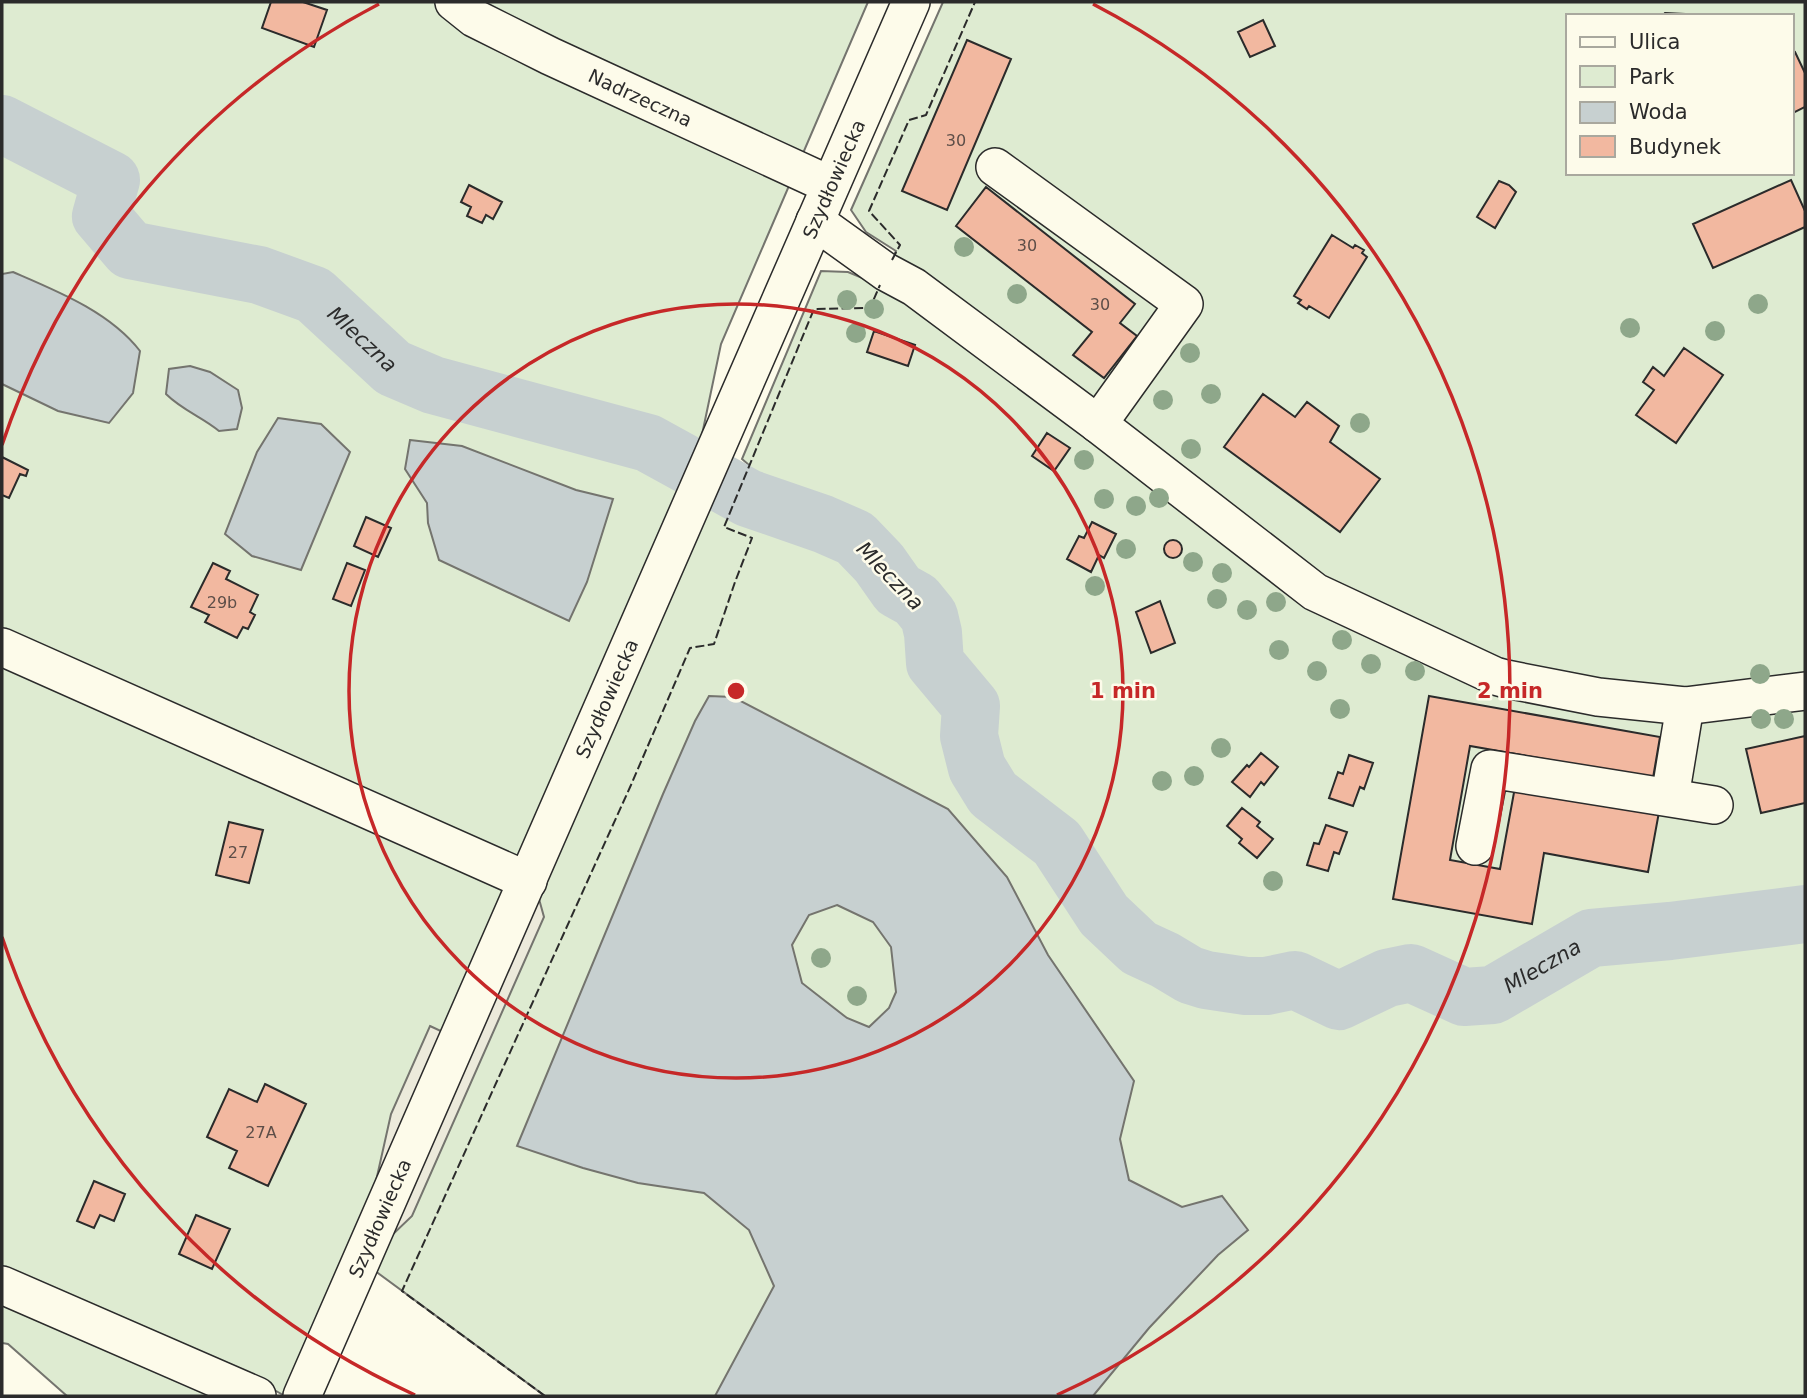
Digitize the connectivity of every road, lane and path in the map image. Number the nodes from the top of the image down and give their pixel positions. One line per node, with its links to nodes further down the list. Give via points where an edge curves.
1 (454, 2): 4 (street, Nadrzeczna, via 474,18 550,56)
2 (911, 2): 4 (street, Szydłowiecka)
3 (995, 167): 6 (street, via 1184,304)
4 (830, 185): 5 (street, Szydłowiecka)
5 (815, 221): 6 (street, via 914,287); 13 (street, Szydłowiecka)
6 (1098, 424): 9 (street, via 1315,592 1495,676 1598,696)
7 (2, 647): 13 (street)
8 (1805, 691): 9 (street)
9 (1685, 706): 10 (street)
10 (1670, 797): 11 (street); 12 (street, via 1490,769)
11 (1714, 805)
12 (1475, 846)
13 (528, 881): 16 (street, Szydłowiecka)
14 (2, 1284): 15 (street)
15 (257, 1396)
16 (302, 1396)

